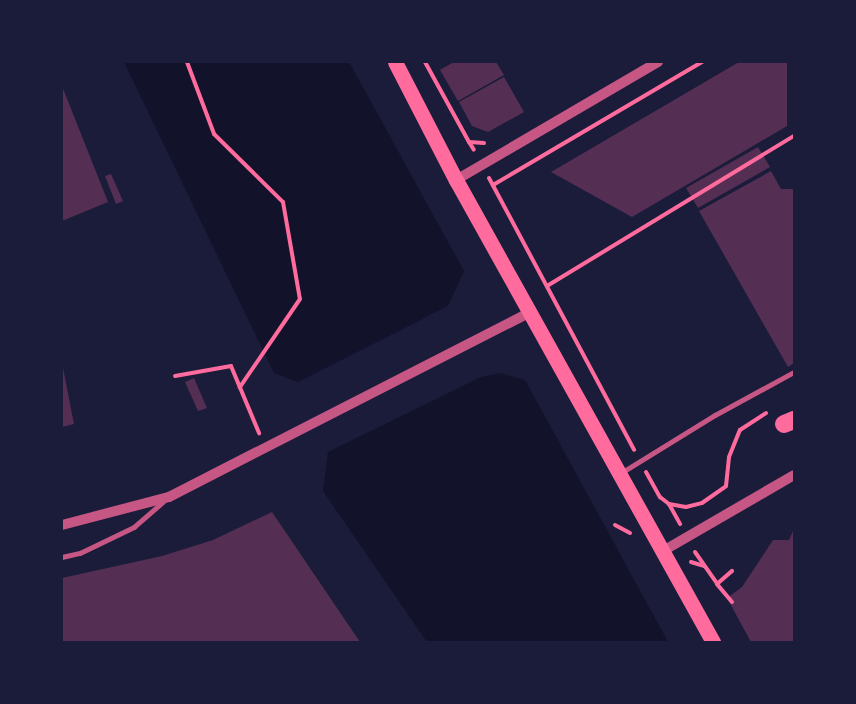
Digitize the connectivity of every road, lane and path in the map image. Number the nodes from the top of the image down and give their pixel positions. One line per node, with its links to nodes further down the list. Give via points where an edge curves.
1 (187, 62): 16 (path, via 214,134 283,202 300,299)
2 (395, 62): 10 (main road)
3 (425, 62): 8 (path)
4 (658, 62): 9 (street)
5 (702, 62): 11 (path)
6 (795, 136): 12 (path)
7 (493, 138): 8 (path, via 483,144)
8 (469, 142): 9 (path)
9 (482, 165): 10 (street); 11 (path)
10 (456, 180): 13 (main road)
11 (493, 185): 12 (path)
12 (547, 286): 19 (path)
13 (529, 313): 18 (street); 20 (main road)
14 (795, 372): 19 (lane)
15 (175, 376): 16 (path, via 231,366)
16 (240, 387): 18 (path)
17 (771, 411): 19 (path, via 740,430 729,457 726,486 702,503 686,507 669,504 660,497)
18 (266, 447): 22 (street)
19 (640, 462): 20 (lane)
20 (619, 475): 24 (main road)
21 (795, 475): 24 (street)
22 (169, 497): 23 (street); 25 (lane, via 134,527 80,553)
23 (62, 525)
24 (663, 552): 30 (main road)
25 (62, 557)
26 (704, 566): 28 (path)
27 (732, 571): 28 (path)
28 (717, 584): 29 (path)
29 (732, 602)
30 (713, 642)

